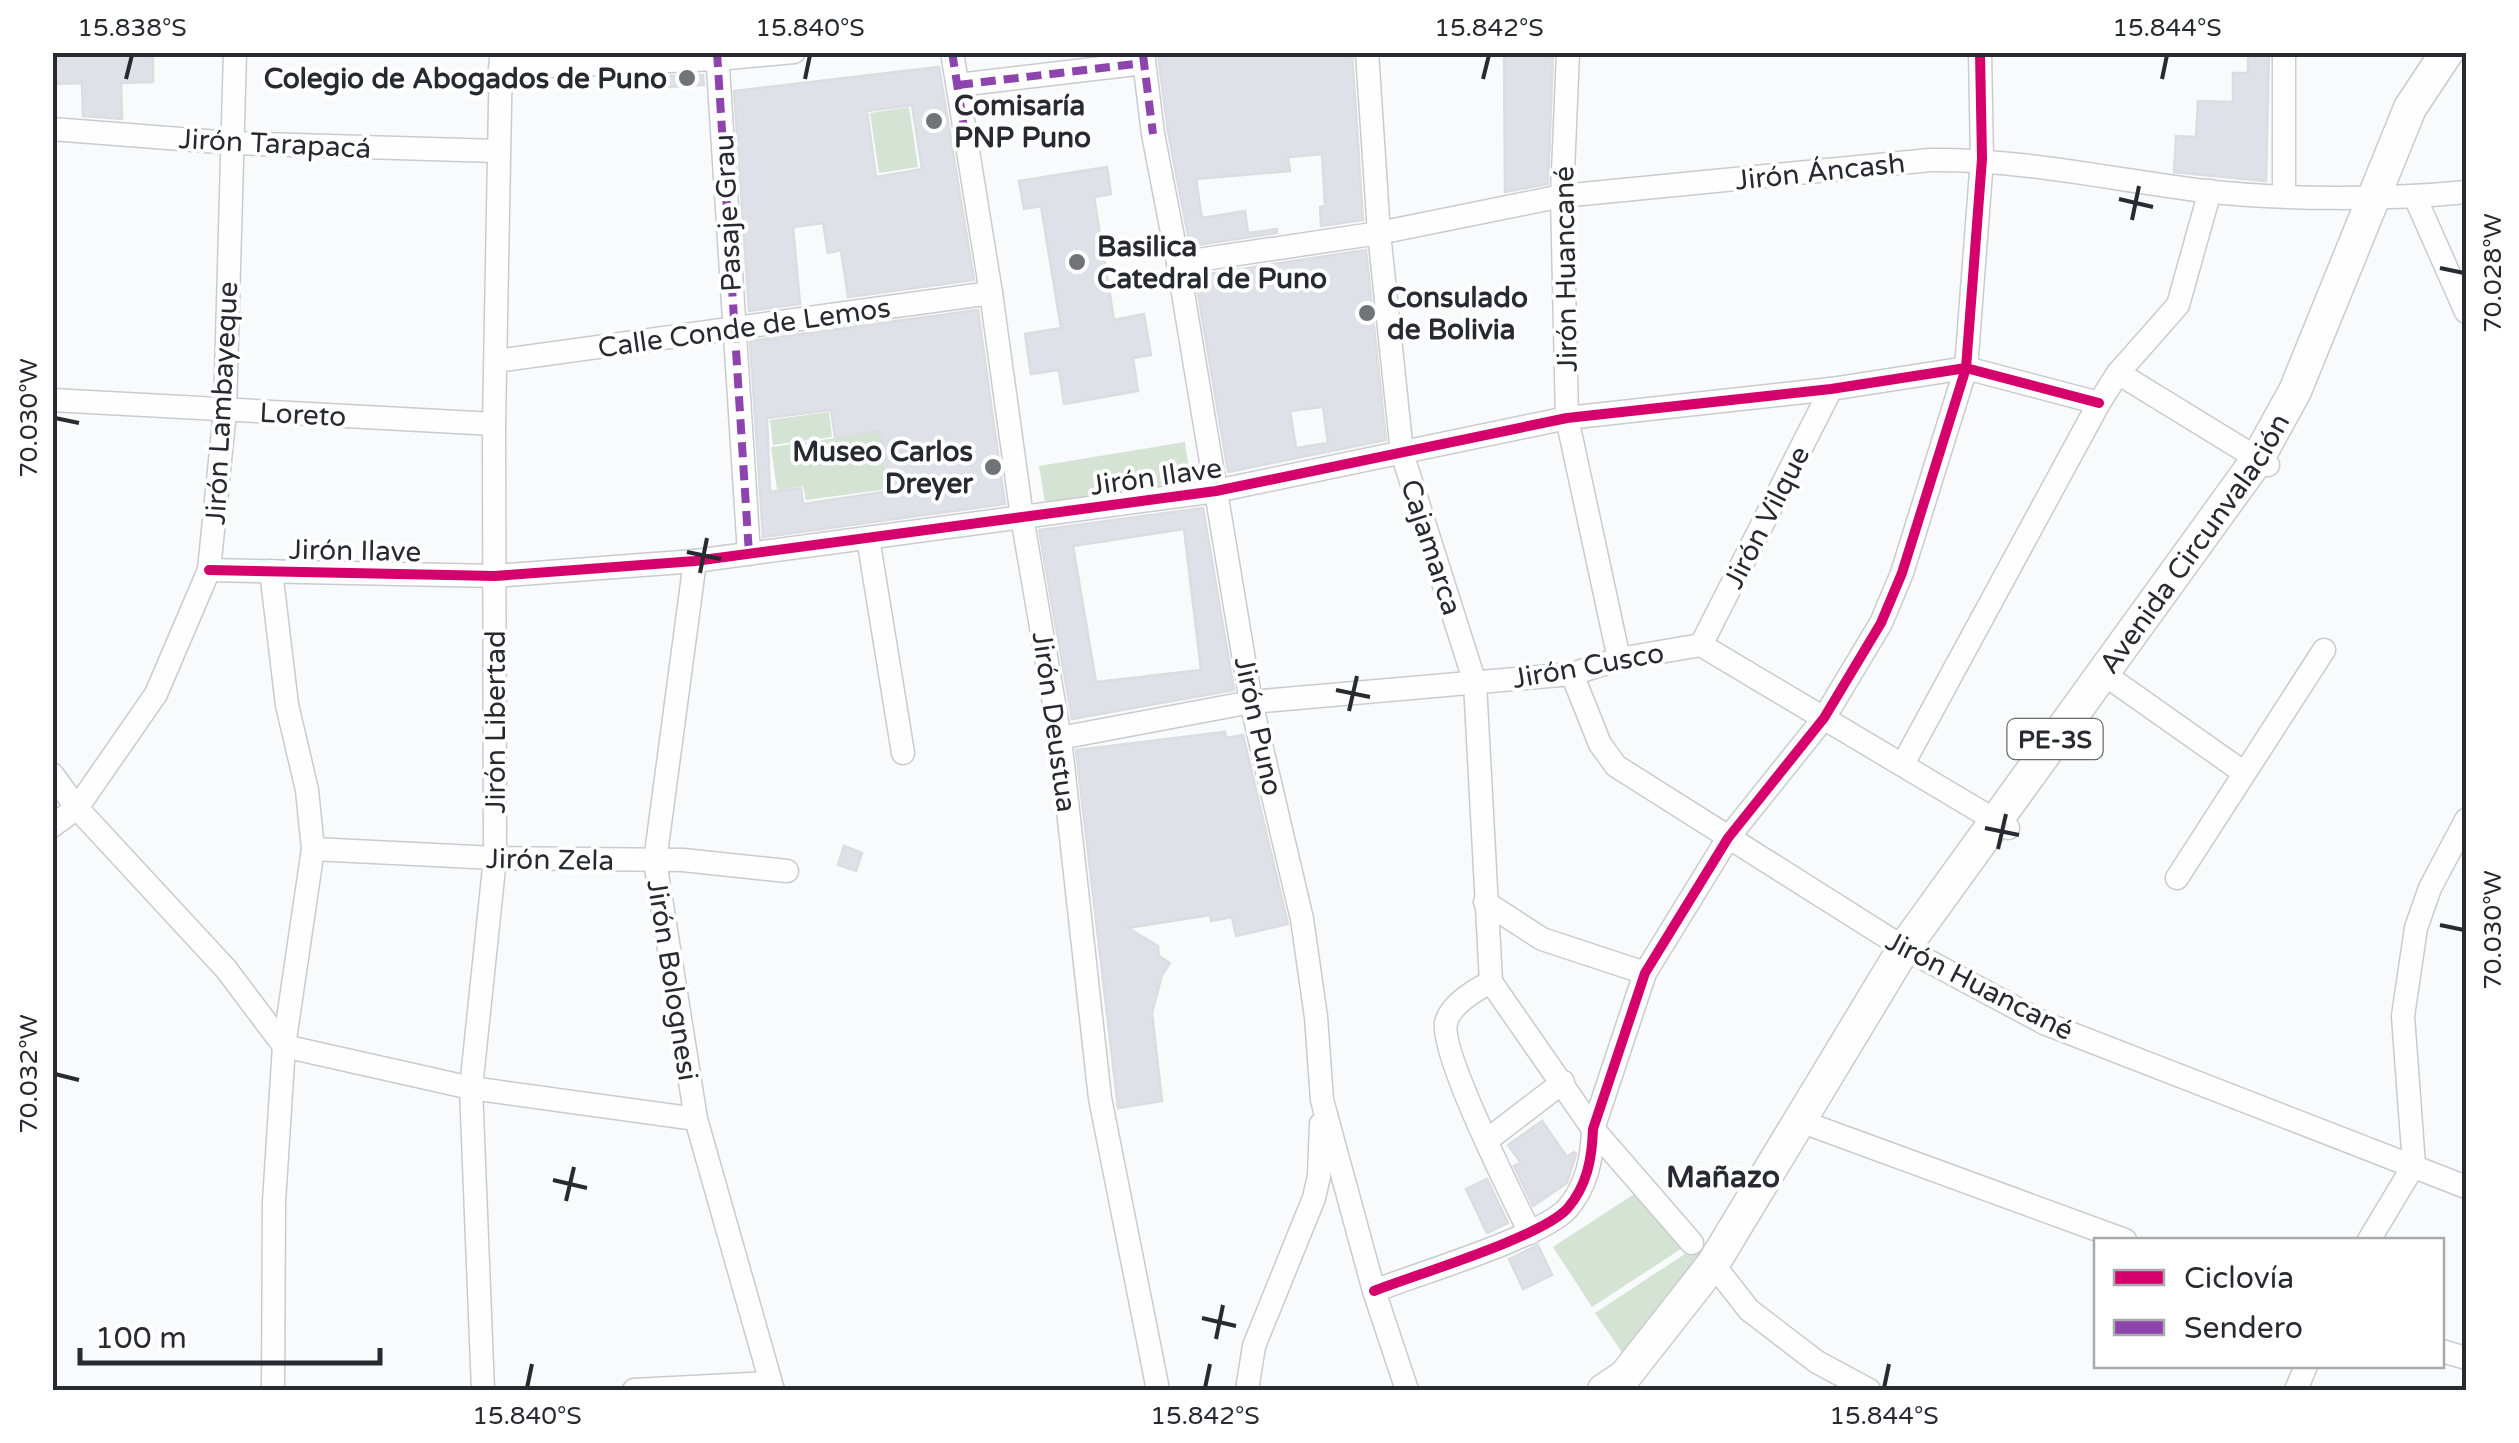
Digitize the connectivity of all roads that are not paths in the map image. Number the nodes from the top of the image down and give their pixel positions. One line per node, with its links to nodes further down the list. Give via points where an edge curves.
1 (235, 52): 15 (street, Jirón Lambayeque)
2 (794, 52): 9 (street)
3 (952, 52): 13 (street, Jirón Deustua)
4 (1367, 52): 23 (street, Cajamarca)
5 (1568, 52): 21 (street, Jirón Huancané)
6 (1980, 52): 17 (street)
7 (2284, 52): 20 (street)
8 (2447, 52): 22 (highway, Avenida Circunvalación / PE-3S, via 2410,108)
9 (718, 56): 12 (street); 27 (street, Pasaje Grau)
10 (1143, 58): 13 (street); 24 (street, Jirón Puno)
11 (2466, 59): 22 (highway, Avenida Circunvalación / PE-3S, via 2422,121)
12 (501, 60): 16 (street, Jirón Libertad)
13 (958, 85): 25 (street, Jirón Deustua)
14 (52, 129): 15 (street, Jirón Tarapacá)
15 (232, 143): 16 (street, Jirón Tarapacá); 34 (street, Jirón Lambayeque)
16 (497, 151): 28 (street, Jirón Libertad)
17 (1982, 159): 18 (street, Jirón Áncash); 21 (street, Jirón Áncash); 29 (street)
18 (2210, 191): 20 (street, Jirón Áncash); 30 (street, via 2178,305)
19 (2466, 192): 22 (street, Jirón Áncash)
20 (2284, 195): 22 (street, Jirón Áncash)
21 (1562, 196): 23 (street, Jirón Áncash); 35 (street, Jirón Huancané)
22 (2395, 196): 26 (street); 38 (highway, Avenida Circunvalación / PE-3S)
23 (1379, 233): 24 (street, Jirón Áncash); 37 (street, Cajamarca)
24 (1178, 263): 39 (street, Jirón Puno)
25 (991, 294): 27 (street, Calle Conde de Lemos); 40 (street, Jirón Deustua)
26 (2466, 312)
27 (734, 328): 28 (street, Calle Conde de Lemos); 42 (street, Pasaje Grau)
28 (496, 361): 36 (street, Jirón Libertad)
29 (1966, 368): 31 (street, Jirón Ilave); 33 (street, Jirón Ilave); 54 (street, via 1902,572 1881,623)
30 (2118, 373): 33 (street); 38 (street)
31 (1830, 389): 35 (street, Jirón Ilave); 47 (street, Jirón Vilque)
32 (52, 400): 34 (street, Loreto)
33 (2099, 403): 57 (street)
34 (225, 410): 36 (street, Loreto); 44 (street, Jirón Lambayeque)
35 (1567, 418): 37 (street, Jirón Ilave); 49 (street, Jirón Huancané)
36 (494, 424): 46 (street, Jirón Libertad)
37 (1402, 453): 39 (street, Jirón Ilave); 52 (street, Cajamarca)
38 (2264, 463): 51 (highway, Avenida Circunvalación / PE-3S)
39 (1216, 491): 40 (street, Jirón Ilave); 53 (street, Jirón Puno)
40 (1022, 517): 41 (street, Jirón Ilave); 55 (street, Jirón Deustua)
41 (868, 538): 42 (street, Jirón Ilave); 56 (street)
42 (749, 554): 43 (street, Jirón Ilave)
43 (695, 561): 46 (street, Jirón Ilave); 67 (street, Jirón Bolognesi)
44 (209, 570): 45 (street, Jirón Ilave); 60 (street, Jirón Lambayeque, via 156,694)
45 (271, 571): 46 (street, Jirón Ilave); 65 (street)
46 (495, 576): 66 (street, Jirón Libertad)
47 (1701, 645): 49 (street, Jirón Cusco); 54 (street, Jirón Cusco)
48 (2324, 650): 58 (street)
49 (1619, 660): 50 (street, Jirón Cusco)
50 (1572, 674): 52 (street, Jirón Cusco); 64 (street, Jirón Huancané, via 1616,766)
51 (2111, 679): 58 (street); 62 (highway, Avenida Circunvalación / PE-3S)
52 (1475, 684): 53 (street, Jirón Cusco); 70 (street, Cajamarca)
53 (1251, 702): 55 (street, Jirón Cusco); 77 (street, Jirón Puno, via 1302,918)
54 (1824, 718): 57 (street, Jirón Cusco); 64 (street)
55 (1060, 738): 94 (street, Jirón Deustua, via 1100,1098)
56 (903, 753)
57 (1903, 764): 62 (street, Jirón Cusco)
58 (2243, 772): 69 (street)
59 (52, 774): 60 (street)
60 (77, 808): 63 (street, Jirón Lambayeque); 74 (street, via 226,969)
61 (2466, 820): 82 (street, via 2416,928 2403,1016)
62 (2002, 824): 71 (highway, Avenida Circunvalación / PE-3S)
63 (52, 826)
64 (1728, 838): 71 (street, Jirón Huancané); 72 (street)
65 (313, 849): 66 (street, Jirón Zela); 74 (street)
66 (496, 858): 67 (street, Jirón Zela); 76 (street, Jirón Libertad)
67 (655, 861): 68 (street, Jirón Zela); 78 (street, Jirón Bolognesi)
68 (788, 870)
69 (2178, 878)
70 (1485, 902): 72 (street, via 1542,939); 73 (street, Cajamarca)
71 (1912, 953): 79 (highway, Avenida Circunvalación / PE-3S); 82 (street, Jirón Huancané, via 2044,1023)
72 (1645, 973): 80 (street)
73 (1490, 982): 75 (street); 81 (street, via 1453,1009 1445,1028)
74 (284, 1046): 76 (street); 91 (street, via 274,1202)
75 (1563, 1082): 80 (street); 81 (street)
76 (472, 1088): 78 (street); 92 (street, Jirón Libertad)
77 (1322, 1100): 88 (street, Jirón Puno); 95 (street, via 1317,1187 1254,1346)
78 (696, 1120): 89 (street, Jirón Bolognesi)
79 (1808, 1123): 85 (street); 87 (highway, Avenida Circunvalación / PE-3S)
80 (1593, 1130): 84 (street, via 1578,1194 1564,1212); 87 (street)
81 (1486, 1142): 84 (street)
82 (2414, 1165): 83 (street, Jirón Huancané); 86 (street)
83 (2466, 1188)
84 (1530, 1232): 88 (street)
85 (2120, 1238)
86 (2370, 1238)
87 (1709, 1260): 90 (highway, Avenida Circunvalación / PE-3S); 97 (street, via 1749,1310 1817,1362)
88 (1374, 1290): 96 (street, Jirón Puno)
89 (771, 1387): 93 (street)
90 (1627, 1388)
91 (273, 1390)
92 (483, 1390)
93 (634, 1390)
94 (1158, 1390)
95 (1247, 1390)
96 (1408, 1390)
97 (1868, 1390)

